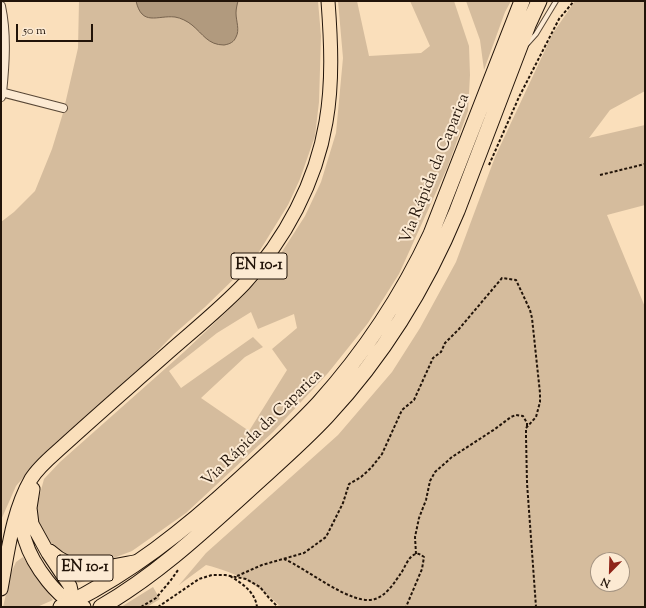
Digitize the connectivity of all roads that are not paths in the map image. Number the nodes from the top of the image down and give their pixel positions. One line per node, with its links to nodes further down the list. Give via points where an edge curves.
1 (328, 1): 9 (main road, EN 10-1, via 331,58 326,122 310,178 284,232 235,293)
2 (522, 1): 13 (highway, Via Rápida da Caparica, via 431,234 402,289 367,344 326,395 283,439 191,522)
3 (539, 1): 6 (highway, Via Rápida da Caparica)
4 (556, 1): 6 (lane, via 536,34)
5 (1, 6): 7 (street, via 5,55)
6 (517, 56): 17 (highway, Via Rápida da Caparica, via 445,240 412,302 370,364 342,399 296,446 209,527 174,557)
7 (2, 94): 8 (street)
8 (63, 108)
9 (51, 456): 10 (main road, EN 10-1); 11 (main road, EN 10-1, via 39,473 31,495 30,515)
10 (27, 487): 12 (main road, EN 10-1, via 21,517); 14 (main road, EN 10-1, via 15,520)
11 (39, 539): 13 (main road, EN 10-1, via 53,554 80,567 103,568); 15 (main road, EN 10-1)
12 (29, 550): 14 (main road, EN 10-1, via 13,558); 15 (main road, EN 10-1, via 41,555); 18 (main road, EN 10-1, via 54,589)
13 (141, 561): 18 (highway, Via Rápida da Caparica)
14 (4, 573): 16 (main road, EN 10-1)
15 (70, 586): 18 (main road, EN 10-1)
16 (1, 589)
17 (119, 597): 19 (main road, EN 10-1); 20 (highway, Via Rápida da Caparica)
18 (72, 606)
19 (92, 607)
20 (101, 607)

